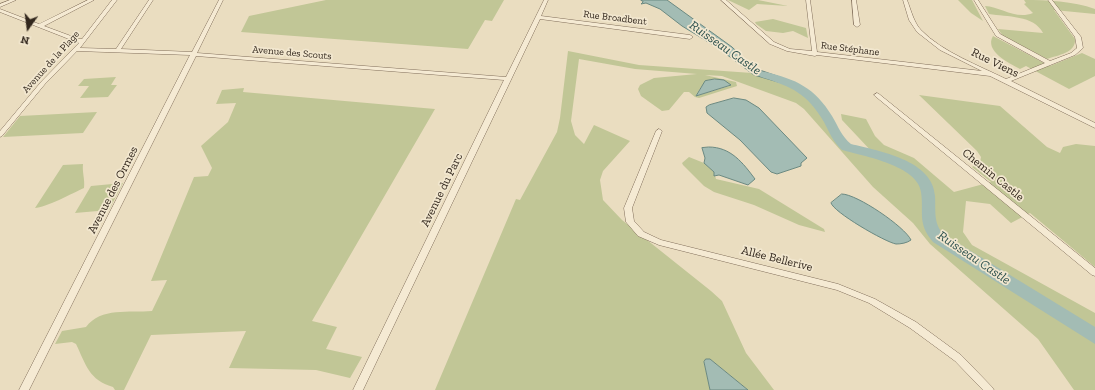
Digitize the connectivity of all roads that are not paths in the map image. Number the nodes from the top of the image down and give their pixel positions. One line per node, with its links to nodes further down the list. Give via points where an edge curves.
1 (14, 0): 13 (street)
2 (92, 0): 17 (street)
3 (114, 0): 19 (street, Avenue de la Plage)
4 (152, 0): 21 (street)
5 (221, 0): 22 (street, Avenue des Ormes)
6 (546, 0): 15 (street, Avenue du Parc)
7 (723, 0): 23 (street, Rue Stéphane, via 777,46)
8 (808, 0): 23 (street)
9 (854, 0): 16 (street)
10 (905, 0): 25 (street, Rue Viens, via 912,20 924,36 951,54)
11 (976, 0): 24 (street, via 998,35)
12 (1050, 0): 24 (street, via 1078,37 1080,46 1076,52)
13 (0, 6)
14 (0, 10): 17 (street)
15 (538, 18): 18 (street, Rue Broadbent); 26 (street, Avenue du Parc)
16 (857, 25)
17 (39, 26): 19 (street)
18 (690, 37)
19 (83, 41): 20 (street, Avenue de la Plage)
20 (75, 49): 21 (street, Avenue des Scouts); 31 (street, Avenue de la Plage)
21 (118, 50): 22 (street, Avenue des Scouts)
22 (195, 54): 26 (street, Avenue des Scouts); 33 (street, Avenue des Ormes)
23 (814, 54): 25 (street, Rue Stéphane)
24 (1049, 63): 27 (street)
25 (991, 74): 27 (street, Rue Viens)
26 (508, 79): 34 (street, Avenue du Parc)
27 (1007, 82): 29 (street, Rue Viens)
28 (876, 95): 32 (street, Chemin Castle)
29 (1095, 126)
30 (659, 131): 35 (street, Allée Bellerive, via 628,208 630,222 642,234 659,242 838,287 872,301 913,325 958,358)
31 (0, 135)
32 (1095, 273)
33 (24, 390)
34 (358, 390)
35 (989, 390)

